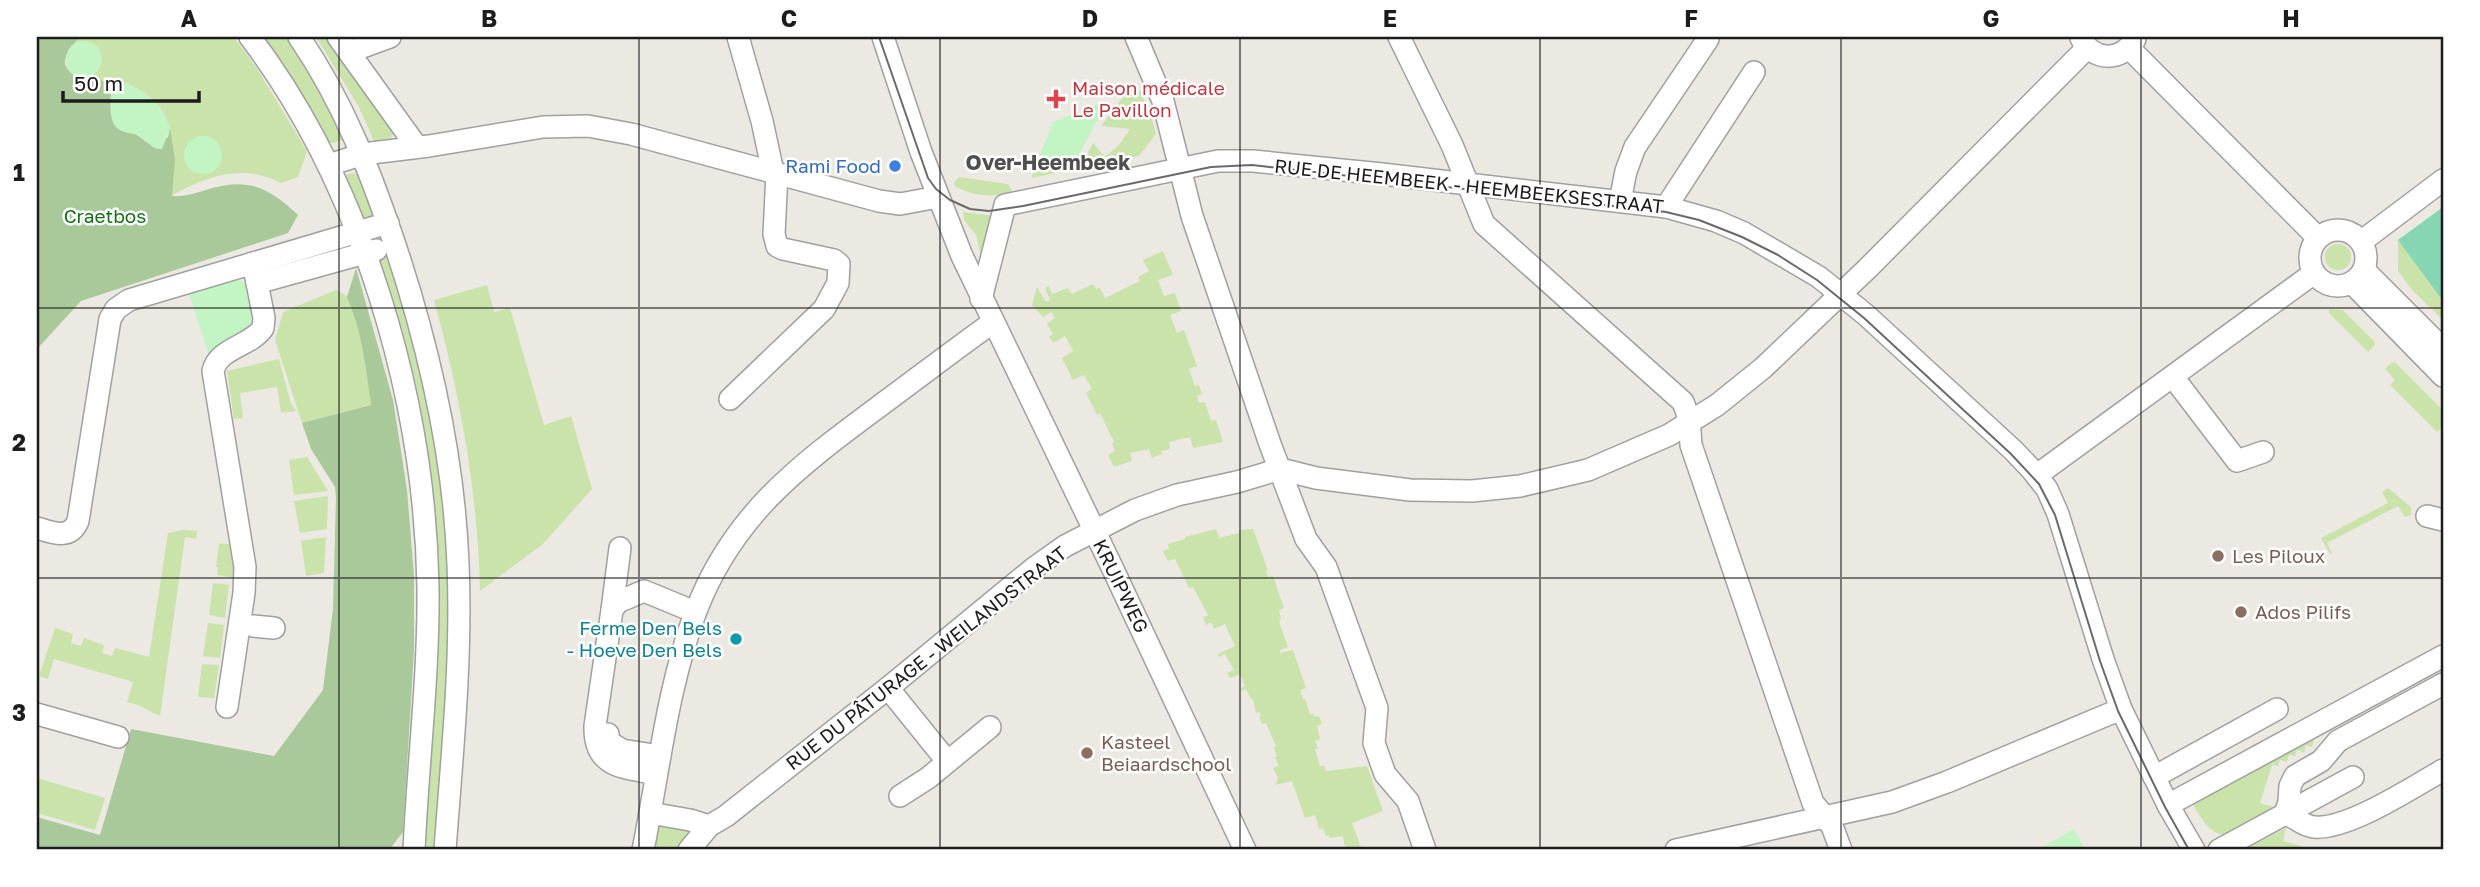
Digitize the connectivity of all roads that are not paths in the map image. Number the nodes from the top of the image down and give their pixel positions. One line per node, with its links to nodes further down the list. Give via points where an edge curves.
1 (250, 37): 15 (street, via 290,95)
2 (299, 37): 14 (street, via 337,98)
3 (390, 37): 11 (street)
4 (738, 37): 17 (street)
5 (883, 37): 20 (street, KRUIPWEG)
6 (1136, 37): 16 (street, via 1163,101)
7 (1399, 37): 19 (street)
8 (1708, 39): 21 (street, via 1635,147)
9 (2084, 42): 10 (street, via 2098,55 2111,57); 32 (street)
10 (2132, 43): 25 (street)
11 (344, 45): 13 (street)
12 (1754, 72): 22 (street)
13 (417, 147): 14 (street); 17 (street, via 543,127 588,126)
14 (363, 154): 15 (street); 23 (street)
15 (329, 165): 24 (street)
16 (1180, 168): 19 (street, RUE DE HEEMBEEK - HEEMBEEKSESTRAAT, via 1253,161); 33 (street, RUE DE HEEMBEEK - HEEMBEEKSESTRAAT, via 1005,205); 41 (street, via 1192,216)
17 (775, 173): 20 (street, via 900,204); 38 (street, via 777,246 834,260 840,277 824,309)
18 (2443, 180): 26 (street)
19 (1468, 185): 21 (street, RUE DE HEEMBEEK - HEEMBEEKSESTRAAT); 39 (street, via 1484,224 1683,402)
20 (939, 197): 33 (street, KRUIPWEG)
21 (1620, 201): 22 (street, RUE DE HEEMBEEK - HEEMBEEKSESTRAAT)
22 (1666, 207): 32 (street, RUE DE HEEMBEEK - HEEMBEEKSESTRAAT, via 1744,233)
23 (388, 223): 24 (street); 27 (street)
24 (357, 232): 28 (street); 29 (street)
25 (2318, 238): 26 (street, via 2339,229); 30 (street, via 2310,257)
26 (2362, 241): 31 (street, via 2367,255)
27 (395, 244): 28 (street); 72 (street, via 438,398 457,533 458,639)
28 (365, 253): 29 (street); 71 (street, via 406,403 427,560 427,655)
29 (255, 273): 43 (street, via 129,300 116,309 110,319 78,521 66,534); 53 (street, via 263,328 218,359 213,371 245,567)
30 (2314, 273): 31 (street, via 2329,285 2341,286); 37 (street)
31 (2358, 276): 35 (street); 36 (street)
32 (1841, 294): 39 (street, via 1740,387); 42 (street, RUE DE HEEMBEEK - HEEMBEEKSESTRAAT)
33 (981, 299): 34 (street, KRUIPWEG)
34 (992, 323): 44 (street, KRUIPWEG); 47 (street, via 821,449 765,500 732,539)
35 (2443, 349)
36 (2443, 376)
37 (2173, 377): 40 (street, via 2237,461); 42 (street)
38 (730, 399)
39 (1689, 423): 41 (street, via 1588,470 1496,489 1410,490); 69 (street, via 1691,445 1813,803)
40 (2263, 452)
41 (1280, 469): 44 (street, RUE DU PÂTURAGE - WEILANDSTRAAT, via 1164,499); 76 (street, via 1306,539 1326,567 1377,708 1374,743 1385,774 1408,801)
42 (2037, 475): 54 (street, RUE DE HEEMBEEK - HEEMBEEKSESTRAAT, via 2058,514)
43 (37, 528)
44 (1094, 531): 52 (street, RUE DU PÂTURAGE - WEILANDSTRAAT, via 1042,562); 75 (street, KRUIPWEG)
45 (620, 548): 46 (street)
46 (612, 610): 47 (street, via 644,591); 61 (street, via 595,741 601,755 614,765)
47 (695, 612): 61 (street)
48 (253, 626): 49 (street)
49 (274, 628)
50 (2443, 656): 66 (street)
51 (2443, 684): 68 (street, via 2338,741 2321,761 2295,776)
52 (888, 688): 60 (street); 70 (street, RUE DU PÂTURAGE - WEILANDSTRAAT)
53 (227, 708)
54 (2122, 709): 63 (street, RUE DE HEEMBEEK - HEEMBEEKSESTRAAT); 69 (street, via 1909,797)
55 (2277, 709): 63 (street)
56 (37, 714): 59 (street)
57 (990, 727): 60 (street)
58 (608, 734): 61 (street, via 616,748)
59 (118, 737)
60 (947, 761): 65 (street)
61 (658, 765): 67 (street)
62 (2443, 770): 68 (street, via 2368,811 2327,826 2305,825)
63 (2154, 777): 66 (street, RUE DE HEEMBEEK - HEEMBEEKSESTRAAT)
64 (2353, 777): 68 (street)
65 (900, 796)
66 (2168, 805): 79 (street, RUE DE HEEMBEEK - HEEMBEEKSESTRAAT)
67 (650, 813): 70 (street); 73 (street)
68 (2285, 814): 80 (street)
69 (1825, 818): 77 (street); 78 (street)
70 (709, 826): 74 (street, RUE DU PÂTURAGE - WEILANDSTRAAT)
71 (414, 850)
72 (445, 850)
73 (643, 850)
74 (689, 850)
75 (1245, 850)
76 (1425, 850)
77 (1676, 850)
78 (1841, 850)
79 (2194, 850)
80 (2219, 850)

